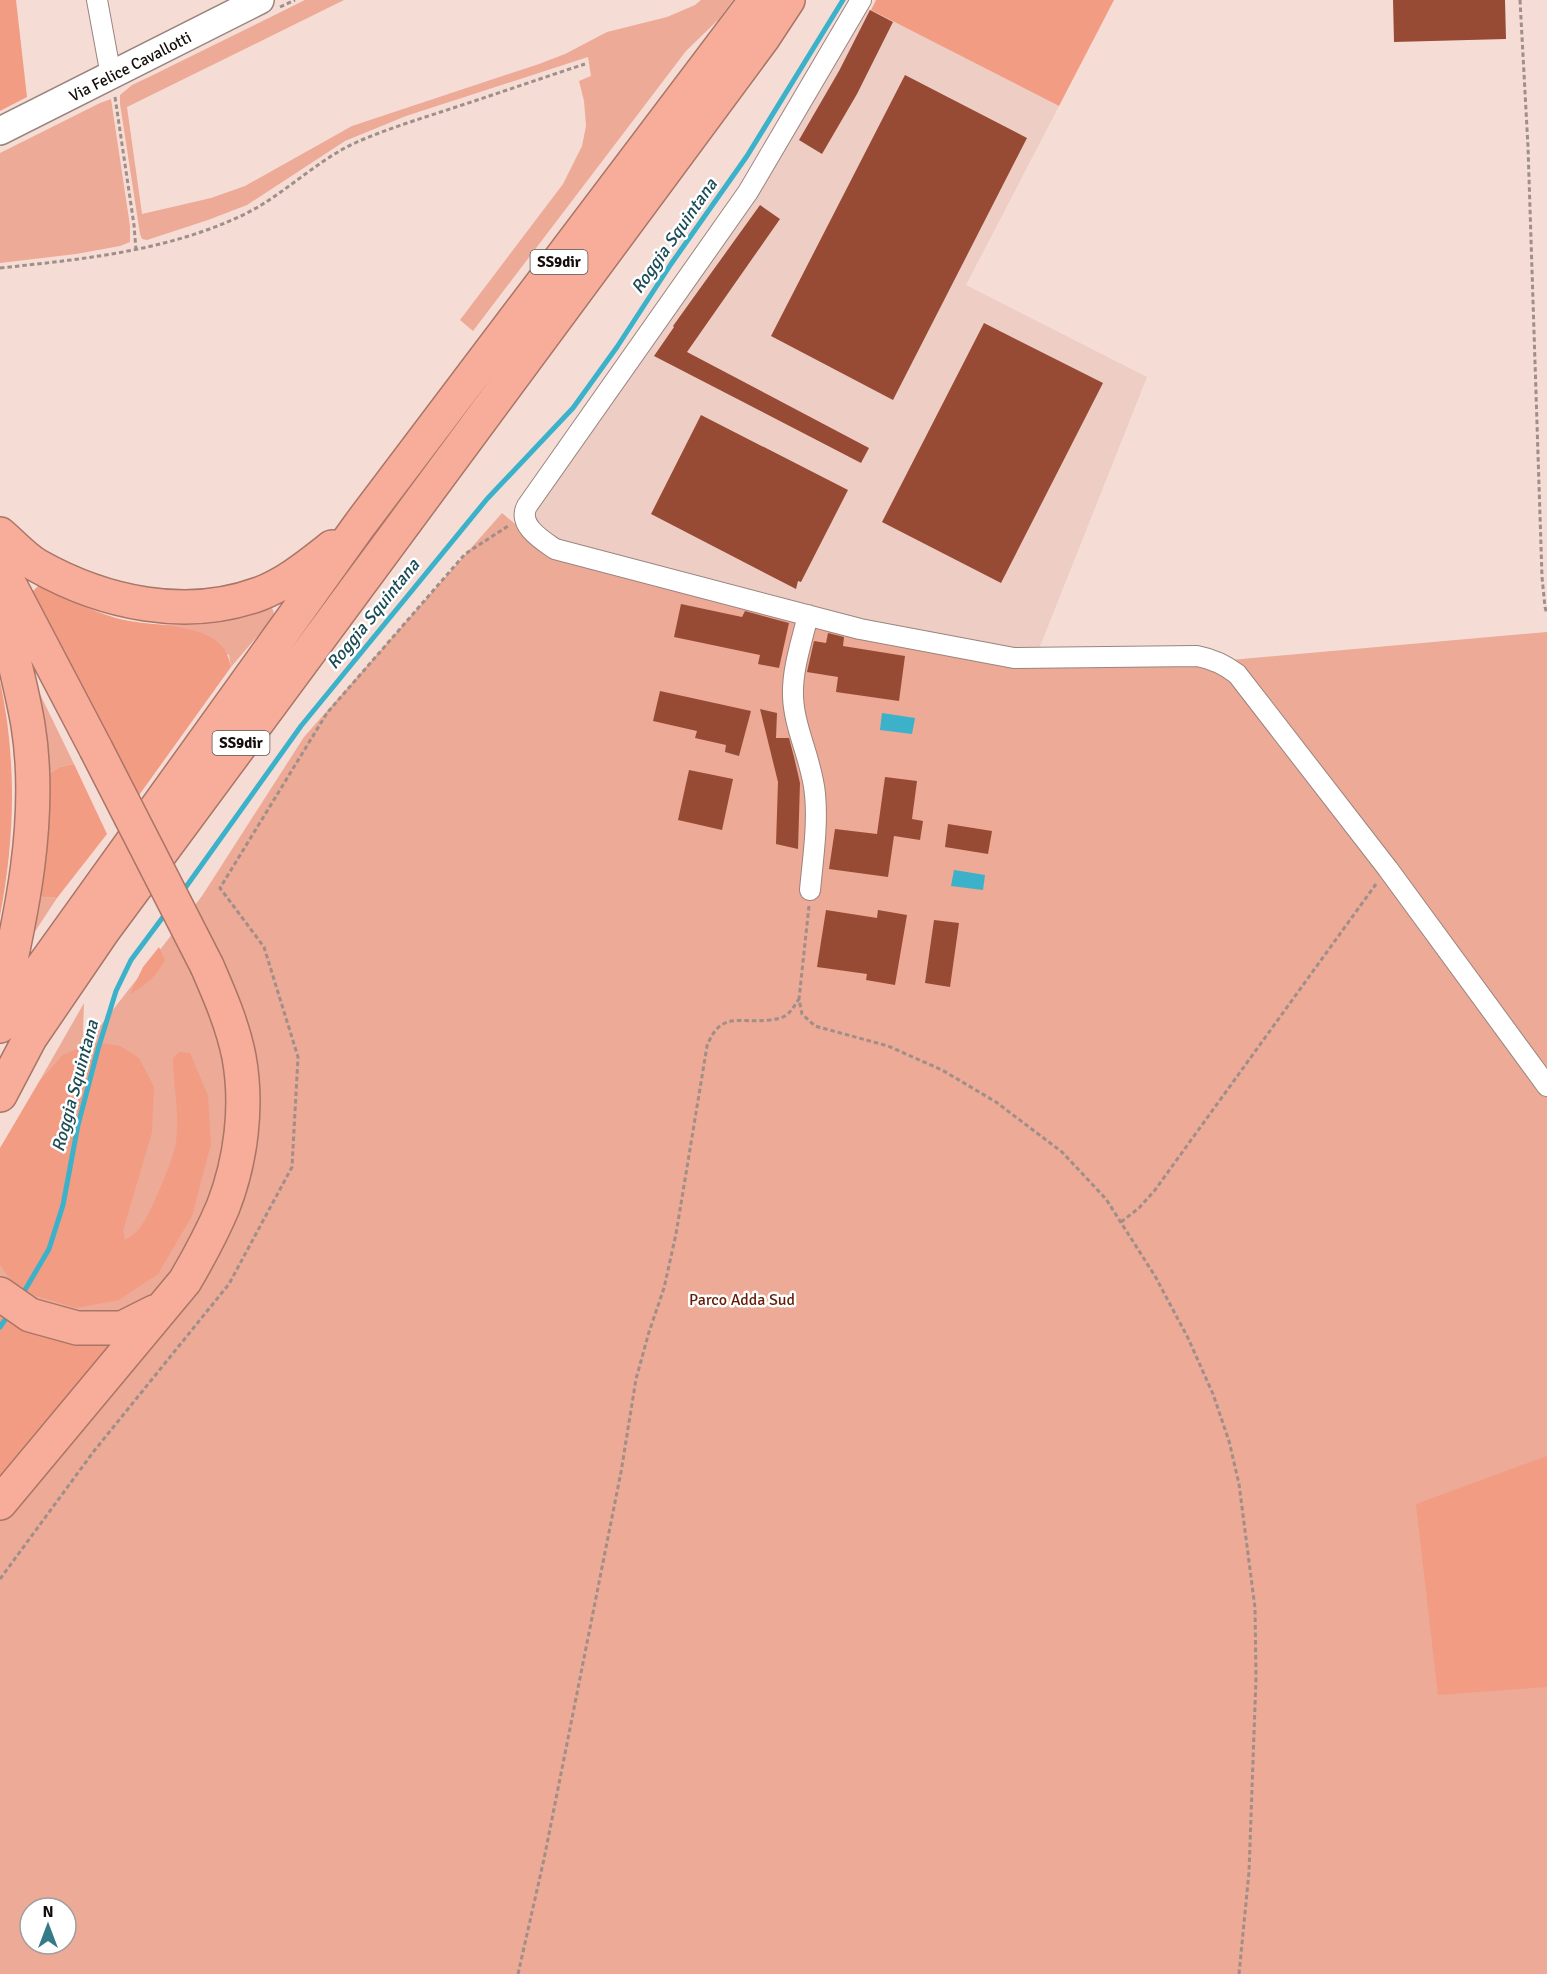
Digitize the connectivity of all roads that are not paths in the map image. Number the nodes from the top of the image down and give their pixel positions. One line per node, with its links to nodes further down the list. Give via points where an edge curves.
1 (97, 0): 6 (street)
2 (261, 0): 6 (street, Via Felice Cavallotti)
3 (756, 0): 8 (highway, SS9dir)
4 (788, 0): 17 (highway, SS9dir, via 764,38 103,931 30,1038)
5 (861, 0): 12 (street, via 748,192 524,511 529,527 555,549)
6 (111, 76): 7 (street, Via Felice Cavallotti)
7 (0, 131)
8 (361, 523): 9 (highway, via 300,572 260,594 207,608 153,606 99,594 37,566); 15 (highway, SS9dir)
9 (0, 534)
10 (0, 566): 19 (highway, bridge, via 207,966 239,1057 244,1104 237,1158 224,1205 185,1281)
11 (0, 605): 14 (highway, via 28,726 33,796 26,877)
12 (808, 615): 13 (street, via 793,696 816,797); 16 (street, via 860,629 1014,658 1197,656 1225,665 1237,674 1388,869)
13 (810, 890)
14 (0, 1009)
15 (0, 1026)
16 (1547, 1086)
17 (0, 1095)
18 (0, 1294): 19 (highway, via 30,1315 77,1328 122,1328)
19 (161, 1308): 20 (highway)
20 (0, 1503)

